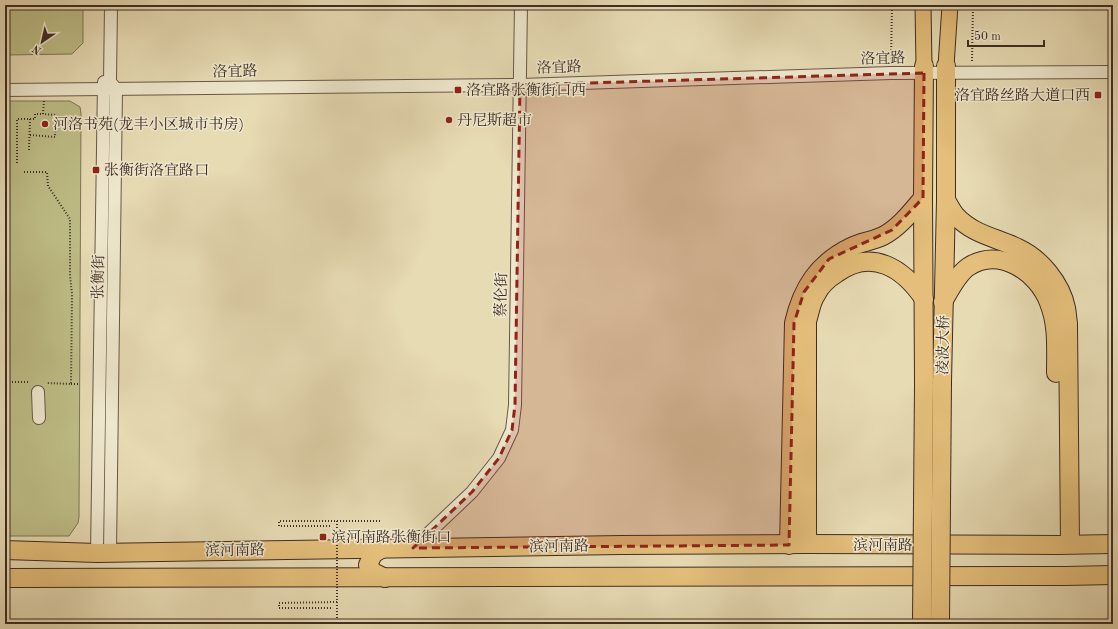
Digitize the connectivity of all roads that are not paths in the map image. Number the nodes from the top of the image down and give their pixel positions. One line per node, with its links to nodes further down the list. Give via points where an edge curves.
1 (104, 5): 12 (street, 张衡街)
2 (111, 5): 12 (street, 张衡街)
3 (521, 5): 10 (street, 蔡伦街)
4 (923, 5): 7 (main road)
5 (950, 5): 8 (main road)
6 (1113, 64): 8 (street, 洛宜路)
7 (924, 69): 8 (street, 洛宜路); 10 (street, 洛宜路, via 891,73); 10 (street, 洛宜路, via 891,65); 14 (highway, 凌波大桥)
8 (946, 69): 9 (street, 洛宜路); 15 (highway, 凌波大桥)
9 (1113, 72)
10 (520, 81): 12 (street, 洛宜路); 25 (street, 蔡伦街, via 515,405 512,430 499,458 472,492)
11 (5, 83): 12 (street, 洛宜路)
12 (108, 85): 13 (street, 洛宜路); 27 (street, 张衡街)
13 (5, 90)
14 (923, 198): 16 (highway, 凌波大桥); 22 (highway, via 892,230 851,246 829,259 811,279 804,292 794,323)
15 (946, 200): 17 (highway, 凌波大桥); 23 (highway, via 955,215 976,232 1018,248 1035,259 1053,279 1062,294 1068,323)
16 (924, 299): 20 (highway, via 914,285 900,273 882,263 866,260 846,267 830,278 815,295 807,321); 31 (highway, 凌波大桥, bridge)
17 (943, 302): 23 (highway, via 956,281 969,267 996,260 1019,267 1032,276 1049,301 1055,326); 32 (highway, 凌波大桥, bridge)
18 (38, 392): 19 (street)
19 (38, 418)
20 (807, 544): 22 (highway, 滨河南路); 23 (highway, 滨河南路)
21 (1113, 544): 23 (highway, 滨河南路)
22 (789, 545): 25 (highway, 滨河南路)
23 (1064, 545)
24 (383, 548): 25 (highway, 滨河南路); 27 (highway, 滨河南路); 30 (highway, via 373,554 368,565 373,572)
25 (412, 548)
26 (5, 550): 27 (highway, 滨河南路)
27 (103, 552)
28 (1113, 575): 30 (highway, 滨河南路)
29 (5, 578): 30 (highway, 滨河南路)
30 (385, 578)
31 (922, 624)
32 (940, 624)

